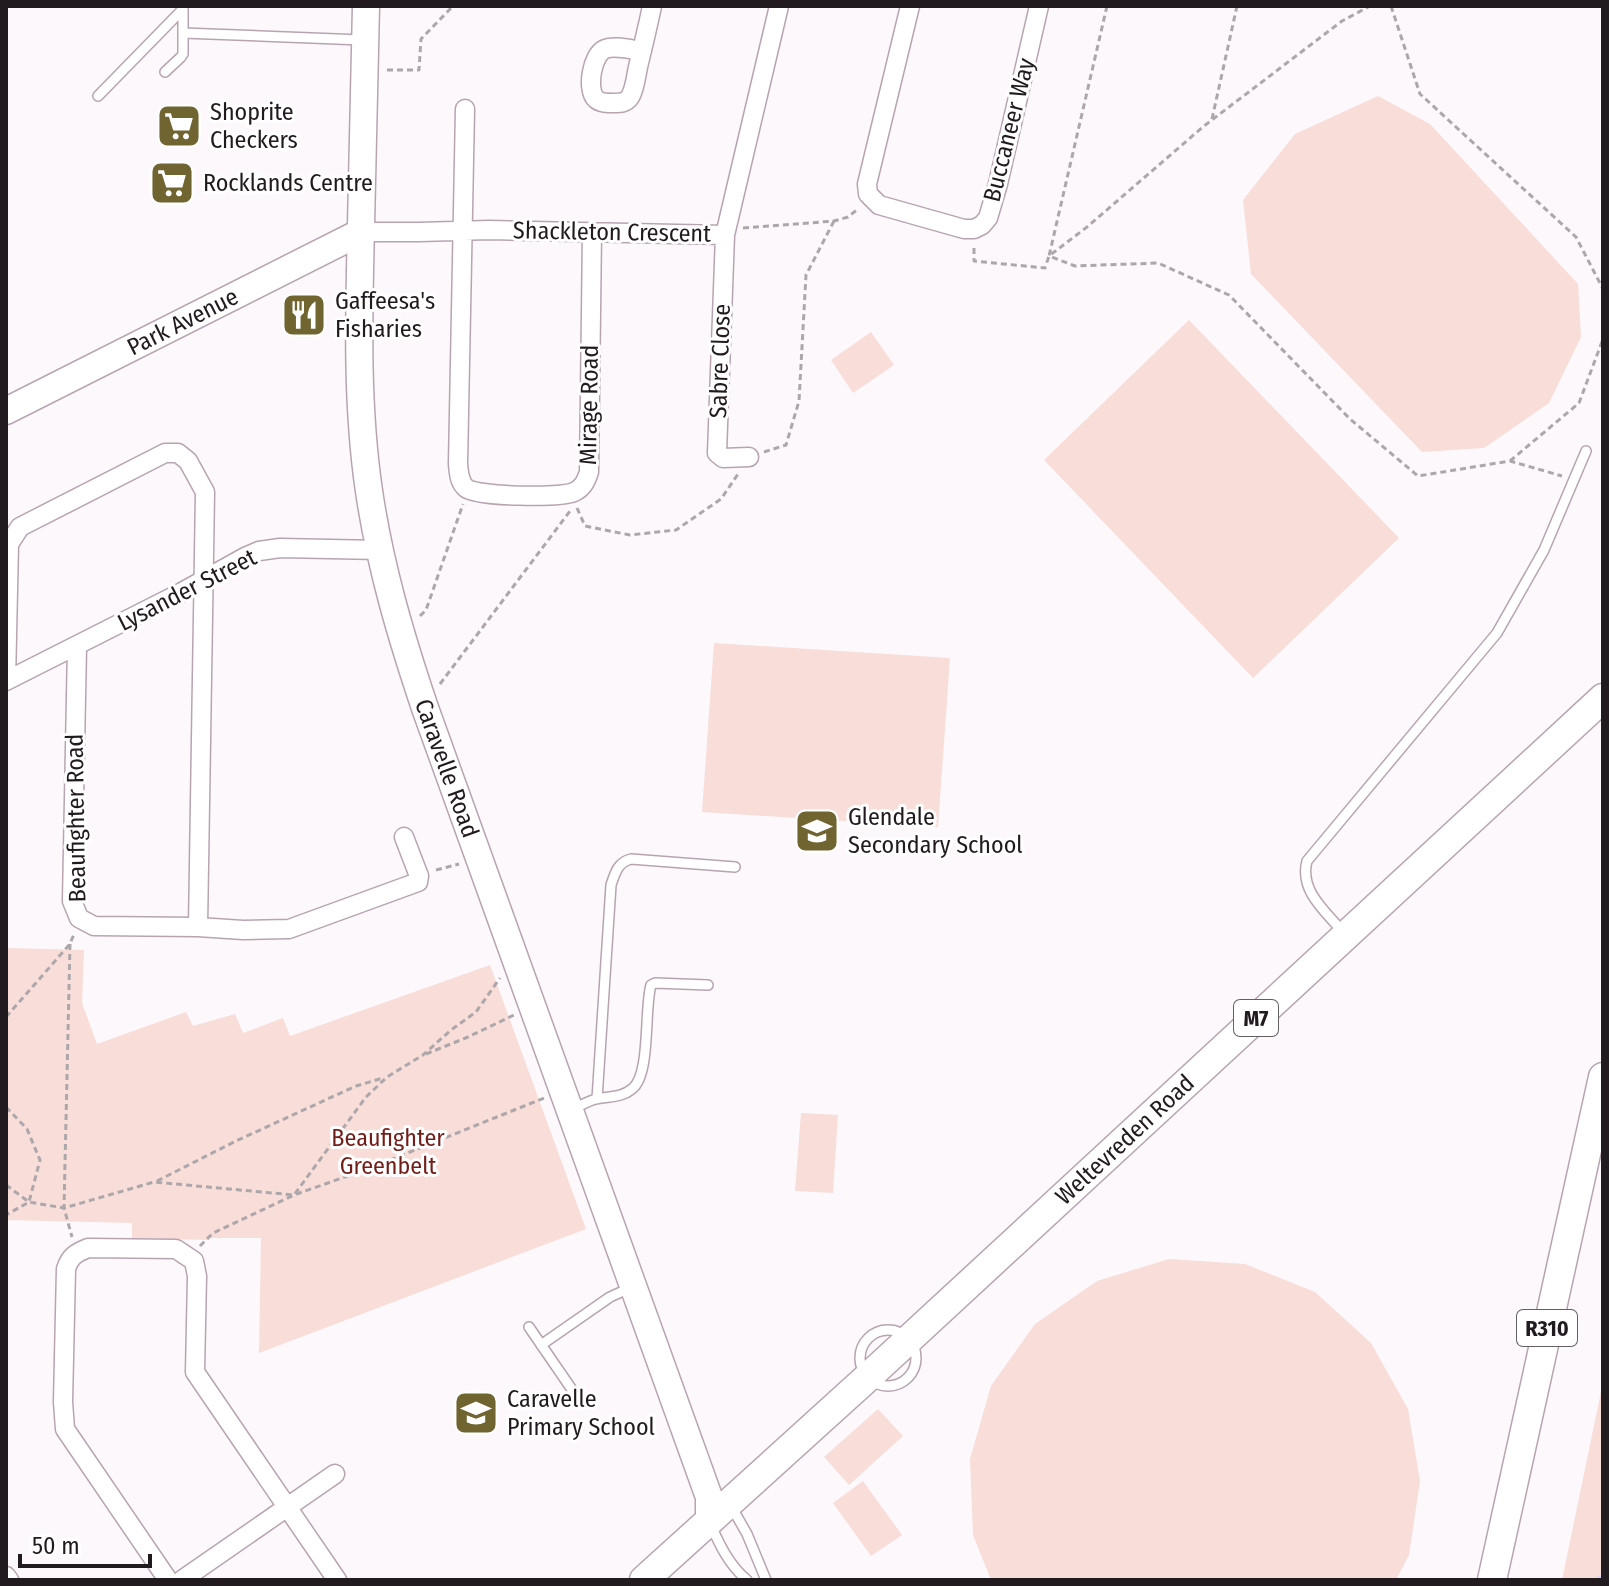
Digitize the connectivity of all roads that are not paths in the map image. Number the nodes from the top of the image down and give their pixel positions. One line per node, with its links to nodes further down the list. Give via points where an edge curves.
1 (366, 6): 8 (street, Caravelle Road)
2 (652, 6): 9 (street)
3 (779, 6): 14 (street, Shackleton Crescent)
4 (910, 6): 5 (street, Buccaneer Way, via 867,190 879,205 974,229 988,218 998,184)
5 (1039, 6)
6 (183, 7): 7 (lane); 11 (lane)
7 (183, 33): 8 (lane); 10 (lane, via 181,57)
8 (365, 40): 15 (street, Caravelle Road)
9 (642, 51)
10 (165, 72)
11 (98, 96)
12 (465, 109): 13 (street)
13 (463, 231): 15 (street, Shackleton Crescent); 16 (street, Shackleton Crescent); 16 (street, Mirage Road, via 458,464 460,479 469,490 495,495 567,494 587,479)
14 (726, 231): 16 (street, Shackleton Crescent); 19 (street, Sabre Close, via 717,450 721,458)
15 (361, 232): 17 (street, Park Avenue); 20 (street, Caravelle Road, via 360,396)
16 (592, 232)
17 (6, 411)
18 (1586, 451): 28 (lane, via 1544,550 1497,633 1307,861 1308,888)
19 (749, 457)
20 (380, 550): 21 (street, Lysander Street, via 269,549); 32 (street, Caravelle Road, via 410,663)
21 (205, 580): 22 (street, Lysander Street); 23 (street, via 205,492 188,461 178,453 165,453 20,527 9,544); 27 (street)
22 (77, 646): 23 (street, Lysander Street); 27 (street, Beaufighter Road, via 72,901 79,918 94,926)
23 (6, 681)
24 (1603, 698): 28 (main road, Weltevreden Road / M7)
25 (404, 837): 27 (street, Beaufighter Road, via 420,880 415,884 289,929)
26 (735, 867): 31 (lane, via 631,859 615,872)
27 (198, 927)
28 (1346, 935): 39 (main road, Weltevreden Road / M7, via 867,1378)
29 (708, 985): 31 (lane, via 651,985 640,1078 631,1090)
30 (1603, 1077): 46 (main road, R310)
31 (597, 1099): 32 (lane)
32 (570, 1111): 33 (street, Caravelle Road)
33 (634, 1287): 35 (lane, via 610,1297); 39 (street, Caravelle Road)
34 (529, 1327): 35 (lane)
35 (541, 1345): 36 (lane)
36 (575, 1394)
37 (335, 1474): 38 (street)
38 (287, 1506): 40 (street, via 195,1372 194,1261 176,1249 88,1248 76,1253 66,1269 65,1429); 41 (street); 42 (street)
39 (716, 1507): 43 (main road, Weltevreden Road / M7); 44 (lane, Caravelle Road, via 721,1548); 45 (lane, Caravelle Road, via 747,1534)
40 (168, 1580)
41 (182, 1580)
42 (337, 1580)
43 (644, 1580)
44 (747, 1580)
45 (766, 1580)
46 (1492, 1580)

